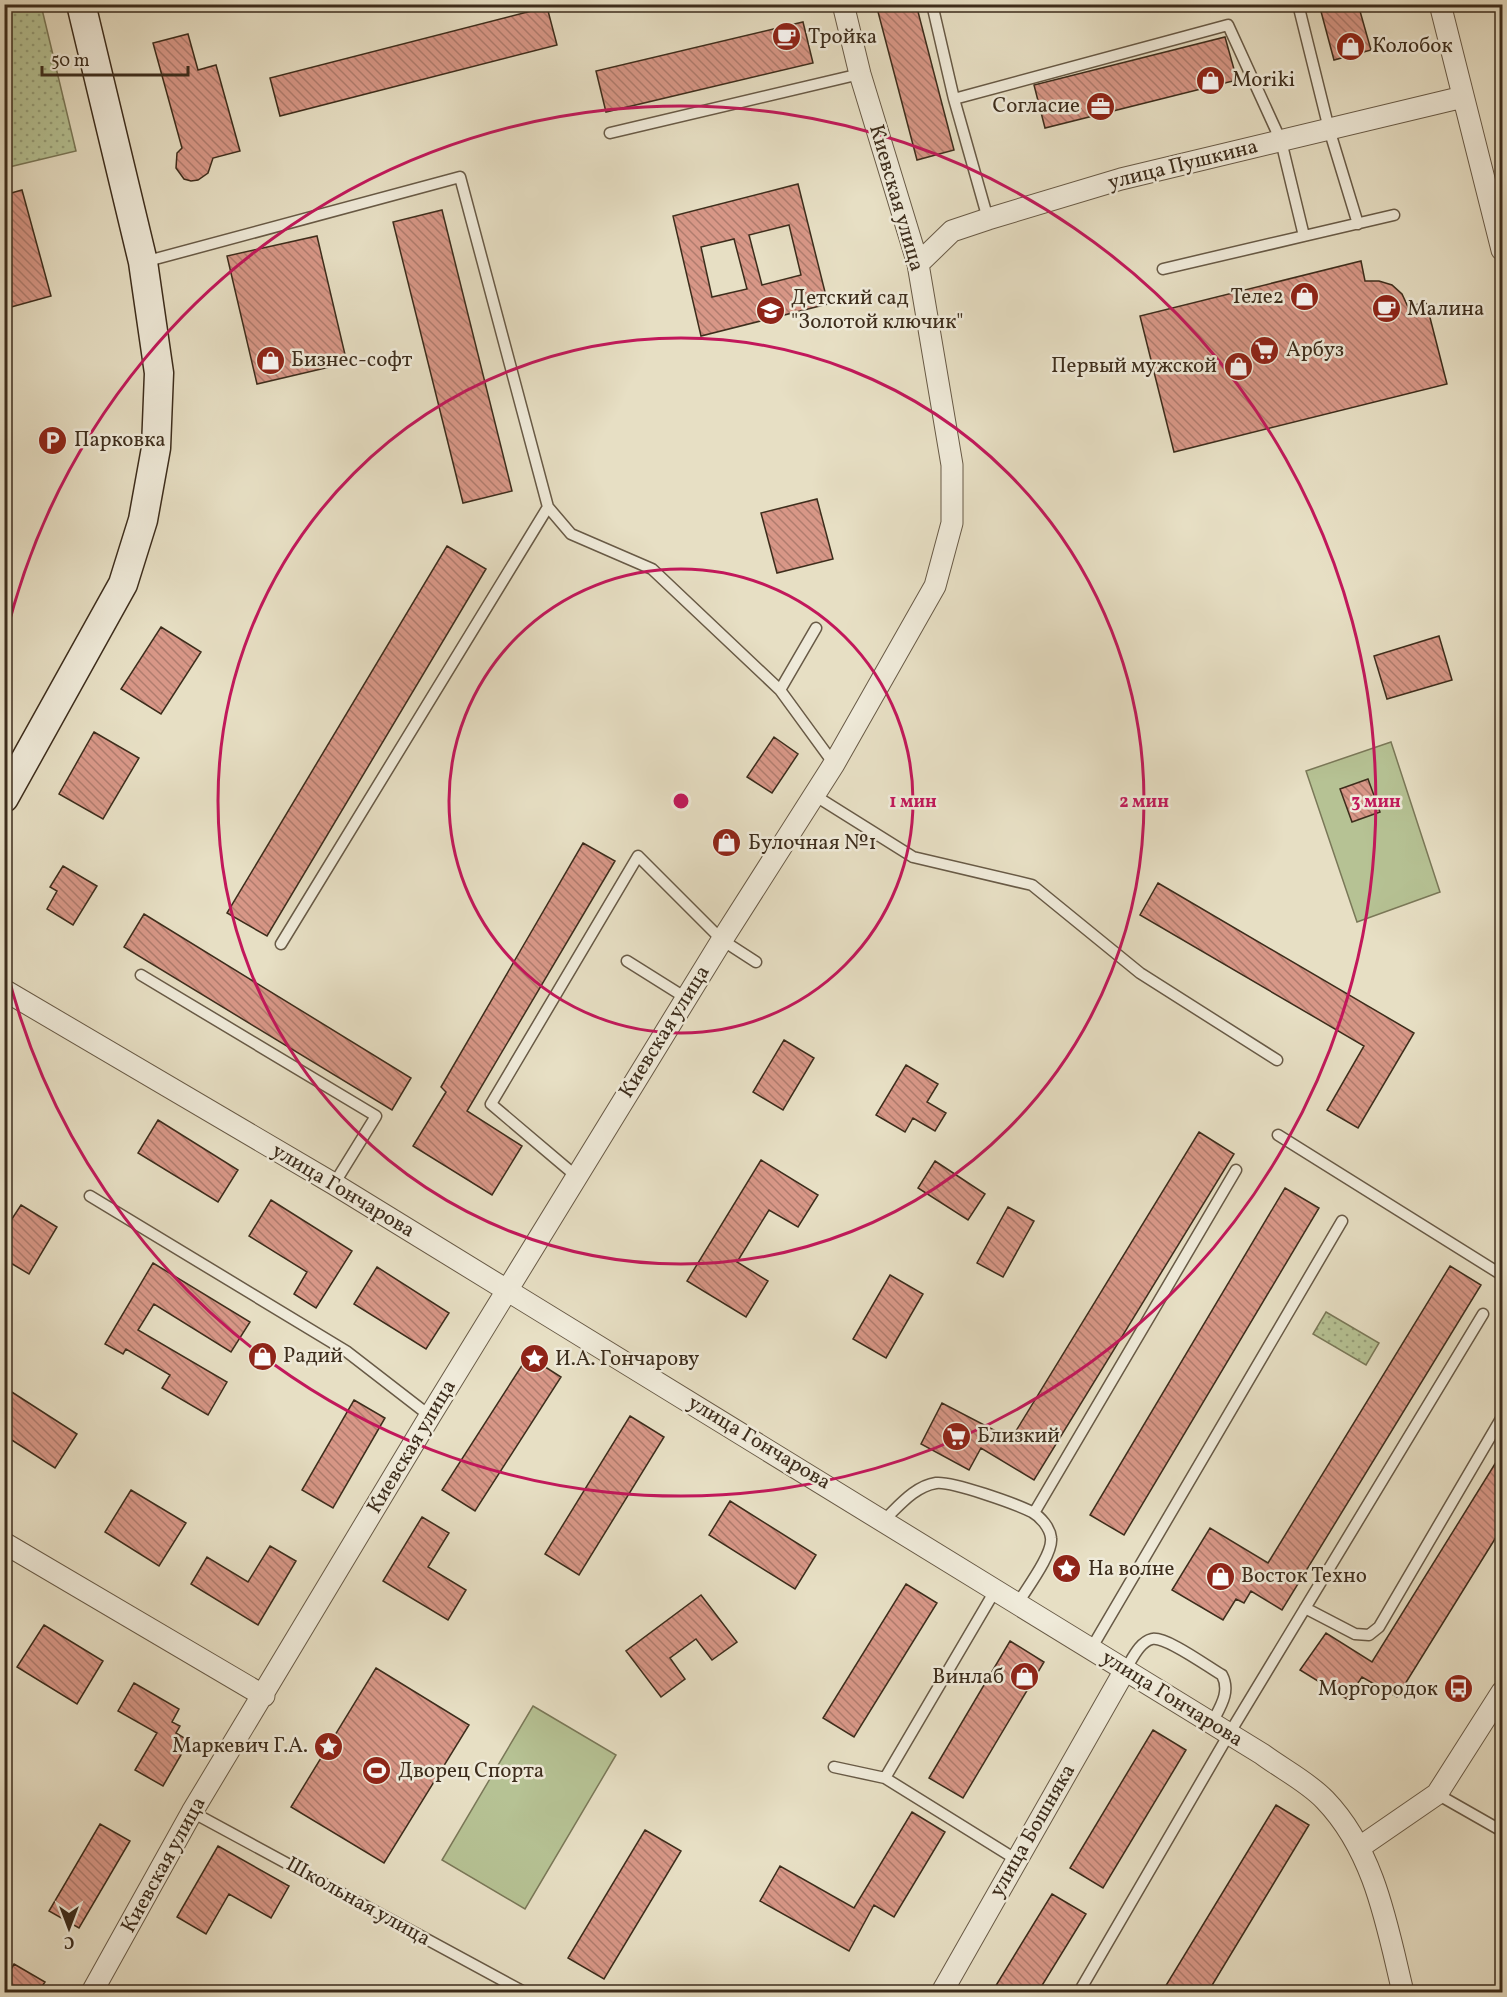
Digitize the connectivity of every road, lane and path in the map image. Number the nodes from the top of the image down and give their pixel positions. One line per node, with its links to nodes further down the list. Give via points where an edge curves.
1 (81, 4): 17 (street)
2 (843, 4): 6 (street, Киевская улица)
3 (932, 4): 8 (lane)
4 (1298, 4): 9 (lane)
5 (1440, 4): 7 (street)
6 (860, 74): 10 (lane); 18 (street, Киевская улица)
7 (1463, 97): 9 (street, улица Пушкина); 16 (street)
8 (954, 99): 11 (lane, via 1228,25); 13 (lane)
9 (1329, 129): 11 (street, улица Пушкина); 14 (lane)
10 (610, 133)
11 (1281, 141): 13 (street, улица Пушкина, via 1121,179); 15 (lane)
12 (1394, 215): 14 (lane)
13 (988, 219): 18 (street, улица Пушкина, via 952,231)
14 (1358, 224): 15 (lane)
15 (1304, 236): 19 (lane)
16 (1503, 250)
17 (143, 262): 20 (lane, via 460,177); 25 (street, via 159,373 156,448 143,520 123,584)
18 (918, 264): 23 (street, Киевская улица, via 952,465 952,523 935,586)
19 (1163, 269)
20 (548, 507): 22 (lane, via 571,534 652,568); 27 (lane)
21 (816, 628): 22 (lane)
22 (780, 690): 23 (lane)
23 (834, 764): 24 (street, Киевская улица)
24 (814, 795): 26 (street, Киевская улица); 33 (lane, via 913,857 1032,885 1140,973)
25 (4, 798)
26 (722, 940): 29 (lane); 32 (street, Киевская улица); 36 (lane, via 638,856 491,1104)
27 (281, 944)
28 (627, 961): 32 (lane)
29 (756, 962)
30 (141, 975): 37 (lane, via 376,1116)
31 (4, 990): 37 (street, улица Гончарова)
32 (686, 998): 36 (street, Киевская улица)
33 (1277, 1060)
34 (1278, 1135): 40 (lane)
35 (1236, 1170): 45 (lane)
36 (576, 1176): 41 (street, Киевская улица)
37 (334, 1184): 41 (street, улица Гончарова)
38 (90, 1196): 43 (lane, via 346,1350)
39 (1342, 1221): 51 (lane)
40 (1503, 1275)
41 (506, 1290): 43 (street, Киевская улица); 46 (street, улица Гончарова)
42 (1483, 1314): 50 (lane)
43 (430, 1416): 54 (street, Киевская улица)
44 (1503, 1417): 50 (lane, via 1370,1635 1355,1634)
45 (1034, 1513): 46 (lane, via 952,1484 936,1483 919,1489); 49 (lane, via 1048,1528 1051,1540 1049,1551)
46 (884, 1520): 48 (street, улица Гончарова)
47 (4, 1543): 54 (street)
48 (996, 1589): 49 (street, улица Гончарова); 57 (lane)
49 (1018, 1603): 51 (street, улица Гончарова)
50 (1305, 1608): 55 (lane)
51 (1091, 1649): 52 (street, улица Гончарова)
52 (1125, 1670): 55 (street, улица Гончарова); 55 (lane, via 1141,1645 1153,1639 1165,1641 1222,1674 1227,1684); 62 (street, улица Бошняка)
53 (1503, 1692): 58 (street)
54 (264, 1696): 59 (street, Киевская улица)
55 (1220, 1729): 61 (street, улица Гончарова, via 1325,1799); 66 (lane)
56 (834, 1767): 57 (lane)
57 (885, 1778): 62 (lane)
58 (1437, 1794): 60 (lane); 61 (street)
59 (192, 1812): 63 (street, Киевская улица); 64 (lane, Школьная улица)
60 (1503, 1831)
61 (1360, 1847): 67 (street, улица Гончарова, via 1384,1911)
62 (1017, 1860): 65 (street, улица Бошняка)
63 (92, 1992)
64 (525, 1992)
65 (942, 1992)
66 (1079, 1992)
67 (1403, 1992)

